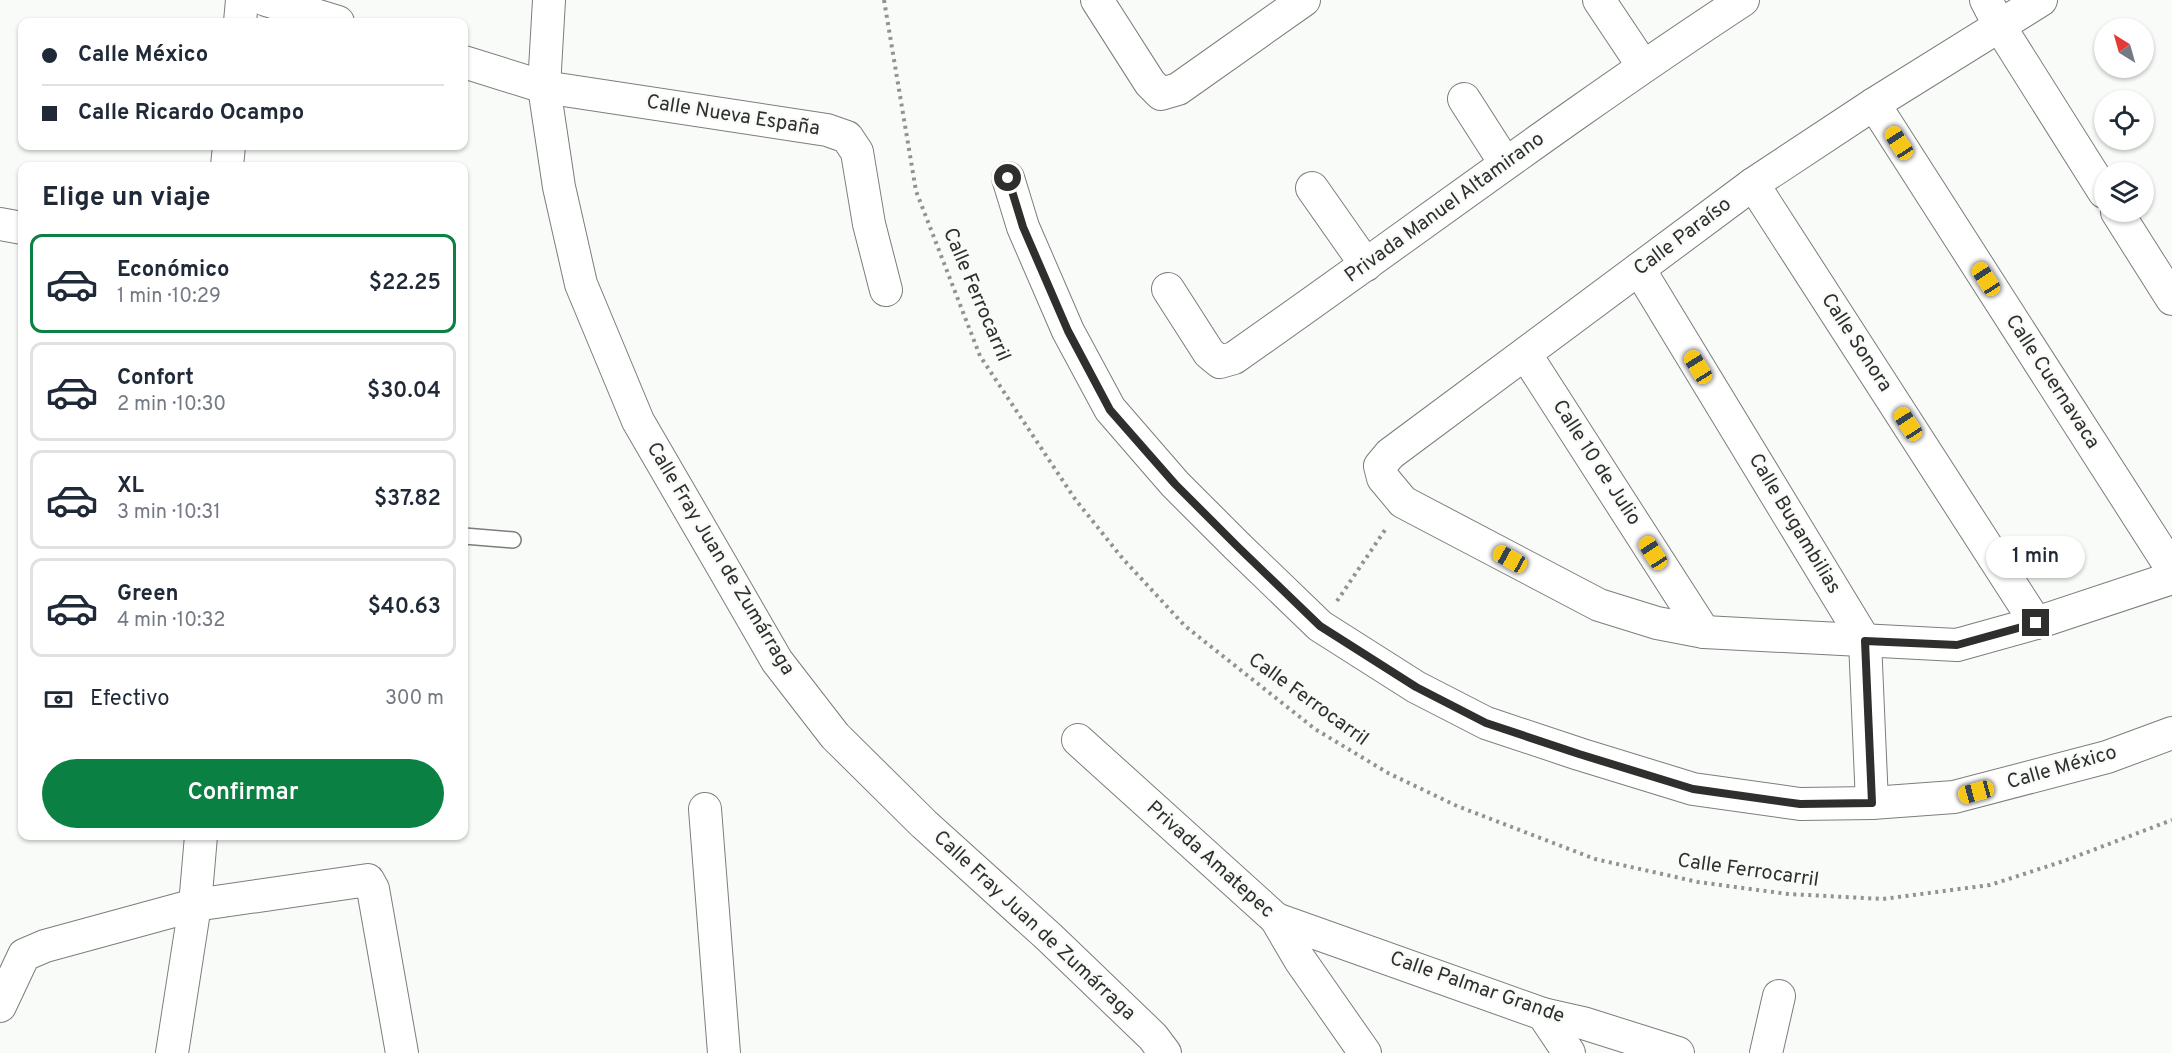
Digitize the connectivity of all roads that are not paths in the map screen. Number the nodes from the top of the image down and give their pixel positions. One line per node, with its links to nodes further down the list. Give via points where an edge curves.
1 (242, 0): 10 (street)
2 (266, 0): 11 (street)
3 (549, 0): 14 (street, Calle Fray Juan de Zumárraga)
4 (1097, 0): 5 (street, via 1161,94 1178,89)
5 (1304, 0)
6 (1599, 0): 13 (street)
7 (1743, 0): 13 (street, Privada Manuel Altamirano)
8 (2041, 0): 9 (street, Calle Paraíso)
9 (1993, 13): 16 (street, Calle Paraíso); 18 (street)
10 (240, 18)
11 (325, 18)
12 (468, 63): 14 (street, Calle Nueva España)
13 (1642, 66): 17 (street, Privada Manuel Altamirano)
14 (544, 87): 28 (street, Calle Nueva España, via 827,130 847,137 857,152 869,224); 51 (street, Calle Fray Juan de Zumárraga, via 559,187 581,284 638,422 777,661 835,736 1153,1036)
15 (1464, 99): 17 (street)
16 (1874, 104): 20 (street, Calle Paraíso); 33 (street, Calle Cuernavaca)
17 (1505, 163): 25 (street, Privada Manuel Altamirano)
18 (2094, 176)
19 (1008, 178): 40 (street, Calle México, via 1023,227 1068,331 1110,410 1175,484 1320,626 1416,687 1486,723 1579,754 1693,789 1800,804)
20 (1753, 184): 26 (street, Calle Paraíso); 35 (street, Calle Sonora)
21 (1312, 188): 25 (street)
22 (2123, 222): 29 (street)
23 (0, 224): 24 (street)
24 (18, 227)
25 (1366, 265): 27 (street, Privada Manuel Altamirano, via 1234,358 1220,362 1209,353)
26 (1639, 269): 30 (street, Calle Paraíso); 37 (street, Calle Bugambilias)
27 (1168, 289)
28 (886, 290)
29 (2172, 299)
30 (1526, 355): 36 (street, Calle 10 de Julio); 36 (street, Calle Paraíso, via 1390,454 1380,466 1383,478 1403,502 1599,605)
31 (468, 536): 32 (lane)
32 (513, 540)
33 (2172, 569)
34 (2172, 578): 35 (street)
35 (2036, 623): 37 (street, via 1957,645)
36 (1704, 632): 37 (street)
37 (1865, 641): 40 (street, Calle Bugambilias)
38 (2172, 733): 40 (street, Calle México, via 2107,757 1954,797)
39 (1078, 740): 44 (street, Privada Amatepec)
40 (1872, 803)
41 (705, 809): 50 (street)
42 (201, 840): 43 (street)
43 (195, 905): 46 (street, via 24,955); 48 (street); 49 (street, via 368,880 373,889)
44 (1276, 919): 47 (street, Calle Palmar Grande); 52 (street, Privada Amatepec)
45 (1779, 996): 55 (street)
46 (0, 1006)
47 (1544, 1014): 53 (street); 54 (street, Calle Palmar Grande)
48 (172, 1053)
49 (402, 1053)
50 (724, 1053)
51 (1165, 1053)
52 (1365, 1053)
53 (1569, 1053)
54 (1678, 1053)
55 (1766, 1053)

